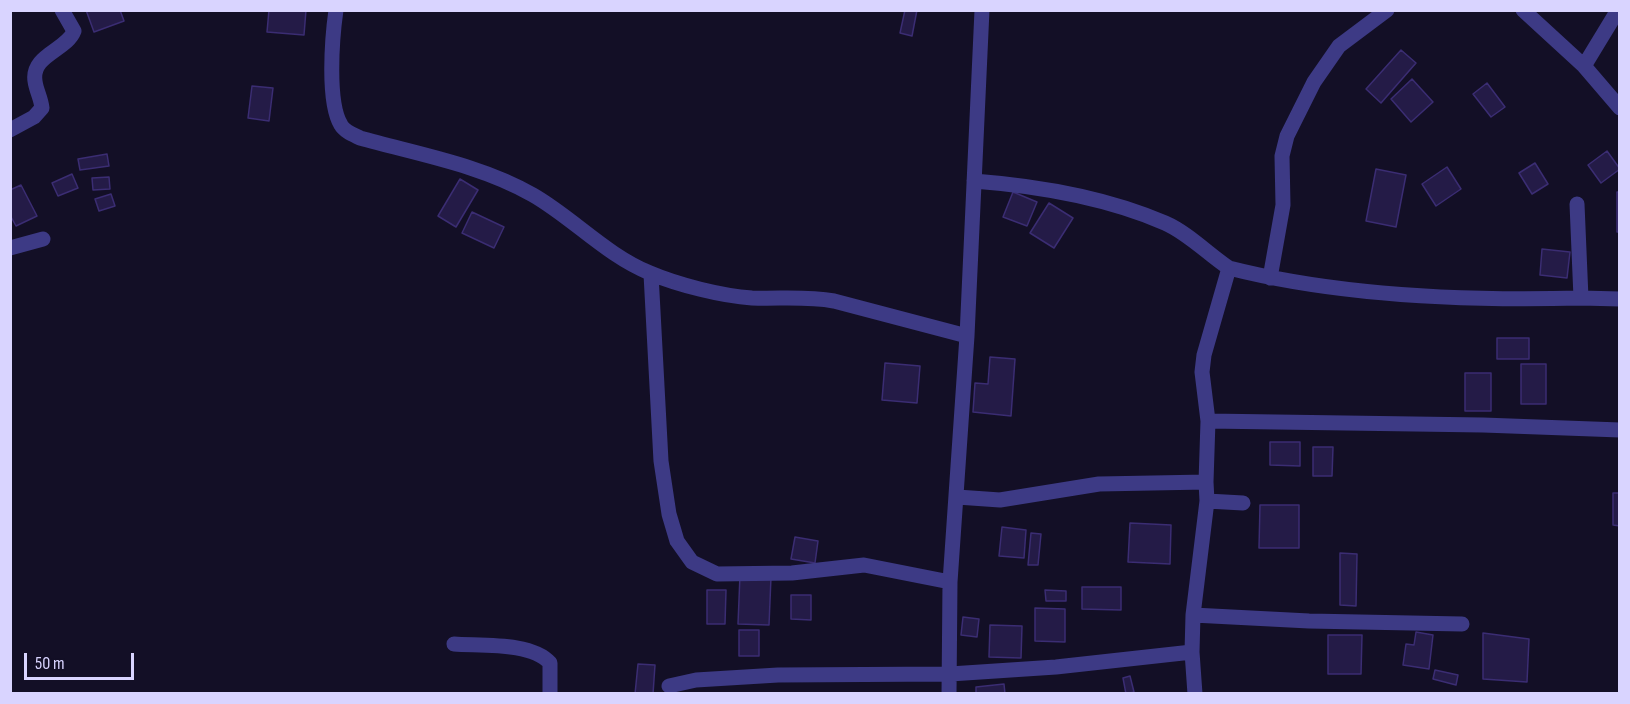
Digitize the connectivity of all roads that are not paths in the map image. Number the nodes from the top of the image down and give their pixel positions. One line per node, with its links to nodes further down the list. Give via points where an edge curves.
1 (62, 10): 9 (street, via 74,32 72,39 44,58 36,70 42,108)
2 (336, 10): 15 (street, via 331,45 335,113 342,128 360,138 504,181 533,195 627,262)
3 (982, 10): 10 (street)
4 (1387, 10): 16 (street, via 1339,46 1314,82 1287,136 1282,156 1282,205)
5 (1523, 10): 7 (street)
6 (1618, 10): 7 (street)
7 (1584, 66): 8 (street)
8 (1620, 108)
9 (10, 130)
10 (974, 181): 14 (street, via 1073,194 1166,224); 19 (street)
11 (1577, 204): 17 (street)
12 (43, 239): 13 (street)
13 (10, 248)
14 (1229, 268): 16 (street); 20 (street, via 1203,355)
15 (651, 274): 19 (street, via 722,294 834,301); 26 (street, via 661,461 677,541 692,562 717,574 792,573 864,565)
16 (1270, 278): 17 (street, via 1435,297)
17 (1581, 298): 18 (street)
18 (1620, 299)
19 (967, 336): 23 (street)
20 (1208, 421): 21 (street); 22 (street)
21 (1620, 430)
22 (1206, 482): 23 (street, via 1099,484 1000,500); 24 (street)
23 (957, 496): 26 (street)
24 (1207, 501): 25 (street); 27 (street)
25 (1243, 503)
26 (950, 582): 31 (street)
27 (1193, 615): 28 (street); 30 (street)
28 (1462, 624)
29 (454, 644): 33 (street, via 542,654 550,663)
30 (1192, 652): 31 (street); 35 (street)
31 (950, 674): 32 (street, via 778,675 696,680); 34 (street)
32 (669, 686)
33 (550, 693)
34 (949, 693)
35 (1195, 693)

